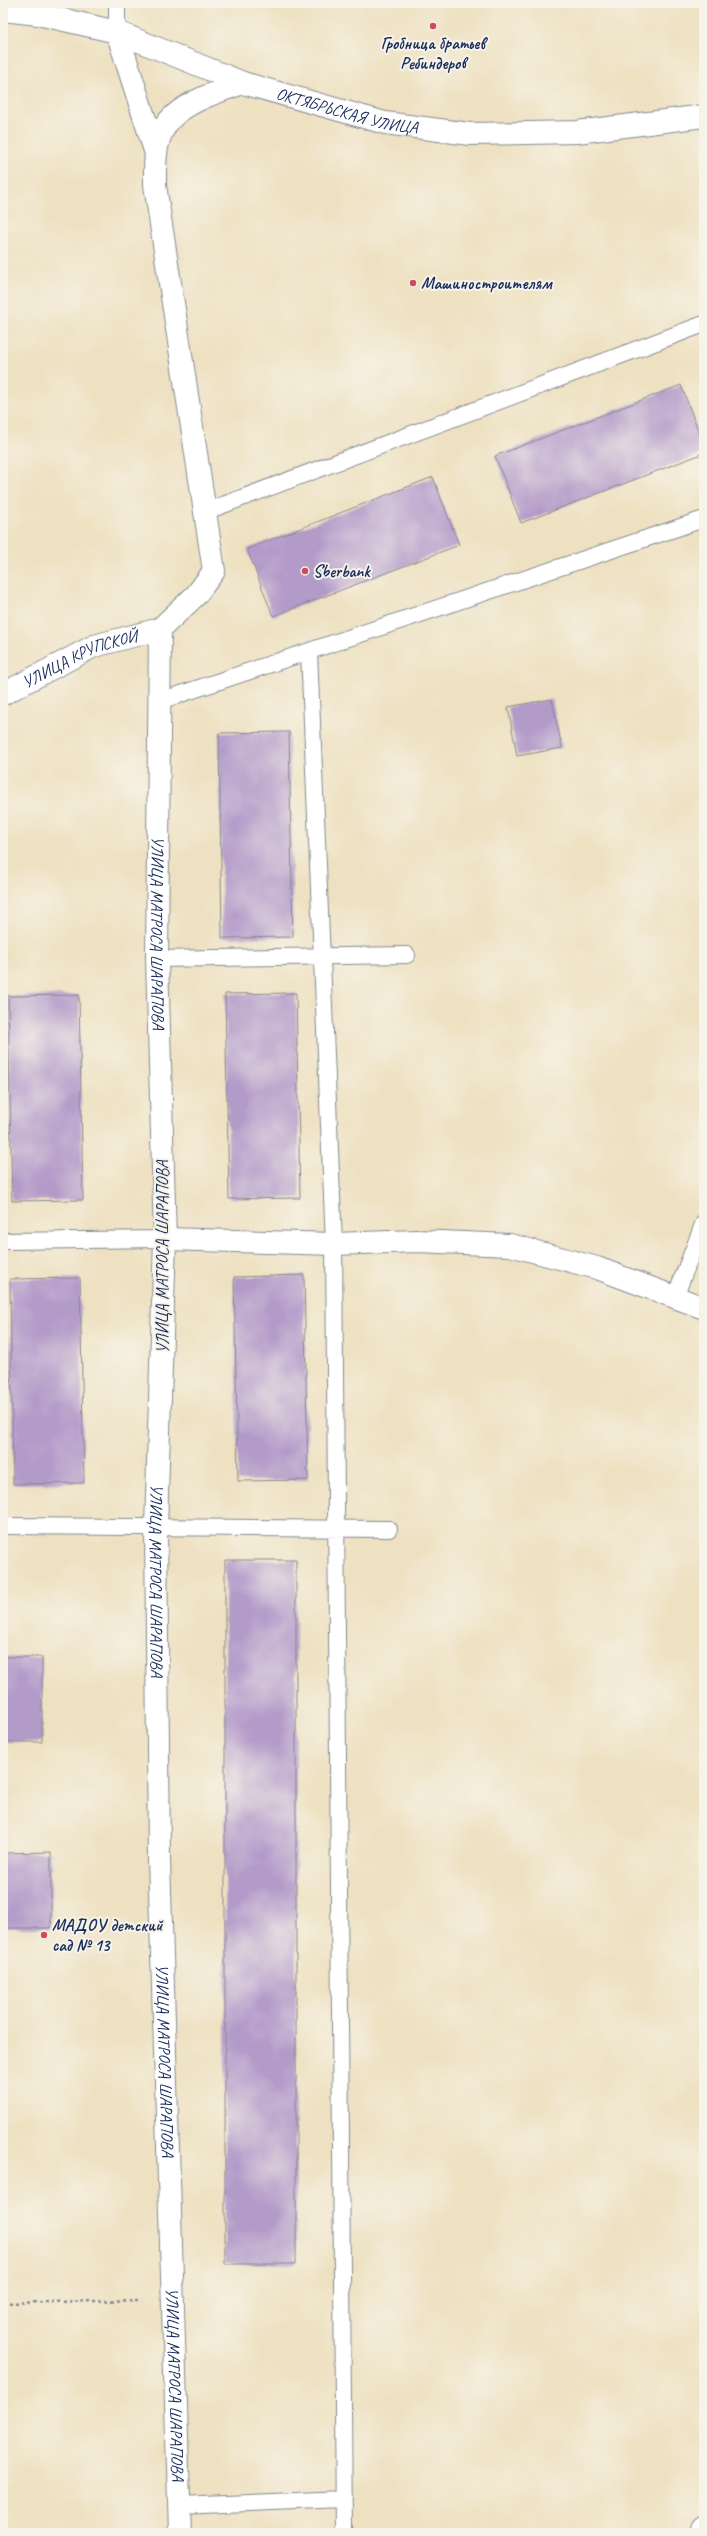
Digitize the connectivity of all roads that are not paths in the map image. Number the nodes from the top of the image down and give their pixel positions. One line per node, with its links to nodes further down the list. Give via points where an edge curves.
1 (117, 3): 3 (lane)
2 (3, 10): 3 (street, ОКТЯБРЬСКАЯ УЛИЦА, via 38,14)
3 (117, 32): 4 (street, ОКТЯБРЬСКАЯ УЛИЦА); 6 (street)
4 (243, 83): 5 (street, ОКТЯБРЬСКАЯ УЛИЦА, via 386,123 470,134 577,132); 6 (street, via 204,96 181,111 164,127)
5 (704, 116)
6 (156, 154): 8 (street, via 155,185)
7 (704, 324): 8 (lane)
8 (207, 511): 10 (street, via 214,571 196,595)
9 (704, 519): 11 (lane)
10 (160, 629): 12 (street, УЛИЦА КРУПСКОЙ, via 94,646); 13 (street, УЛИЦА МАТРОСА ШАРАПОВА)
11 (309, 651): 13 (lane); 15 (lane)
12 (3, 694)
13 (160, 701): 16 (street, УЛИЦА МАТРОСА ШАРАПОВА)
14 (407, 955): 15 (lane)
15 (322, 956): 16 (lane); 20 (lane)
16 (157, 959): 18 (street, УЛИЦА МАТРОСА ШАРАПОВА)
17 (704, 1222): 21 (lane)
18 (165, 1239): 19 (lane); 20 (street); 24 (street, УЛИЦА МАТРОСА ШАРАПОВА)
19 (3, 1241)
20 (334, 1244): 21 (street, via 418,1241 510,1245 597,1268); 25 (lane)
21 (675, 1297): 22 (street)
22 (704, 1308)
23 (3, 1526): 24 (lane)
24 (156, 1527): 25 (lane); 28 (street, УЛИЦА МАТРОСА ШАРАПОВА, via 159,1859)
25 (337, 1529): 26 (lane); 27 (lane)
26 (389, 1529)
27 (343, 2499): 28 (lane); 31 (lane)
28 (179, 2506): 30 (street, УЛИЦА МАТРОСА ШАРАПОВА)
29 (704, 2528): 32 (street)
30 (180, 2533)
31 (344, 2533)
32 (702, 2533)

